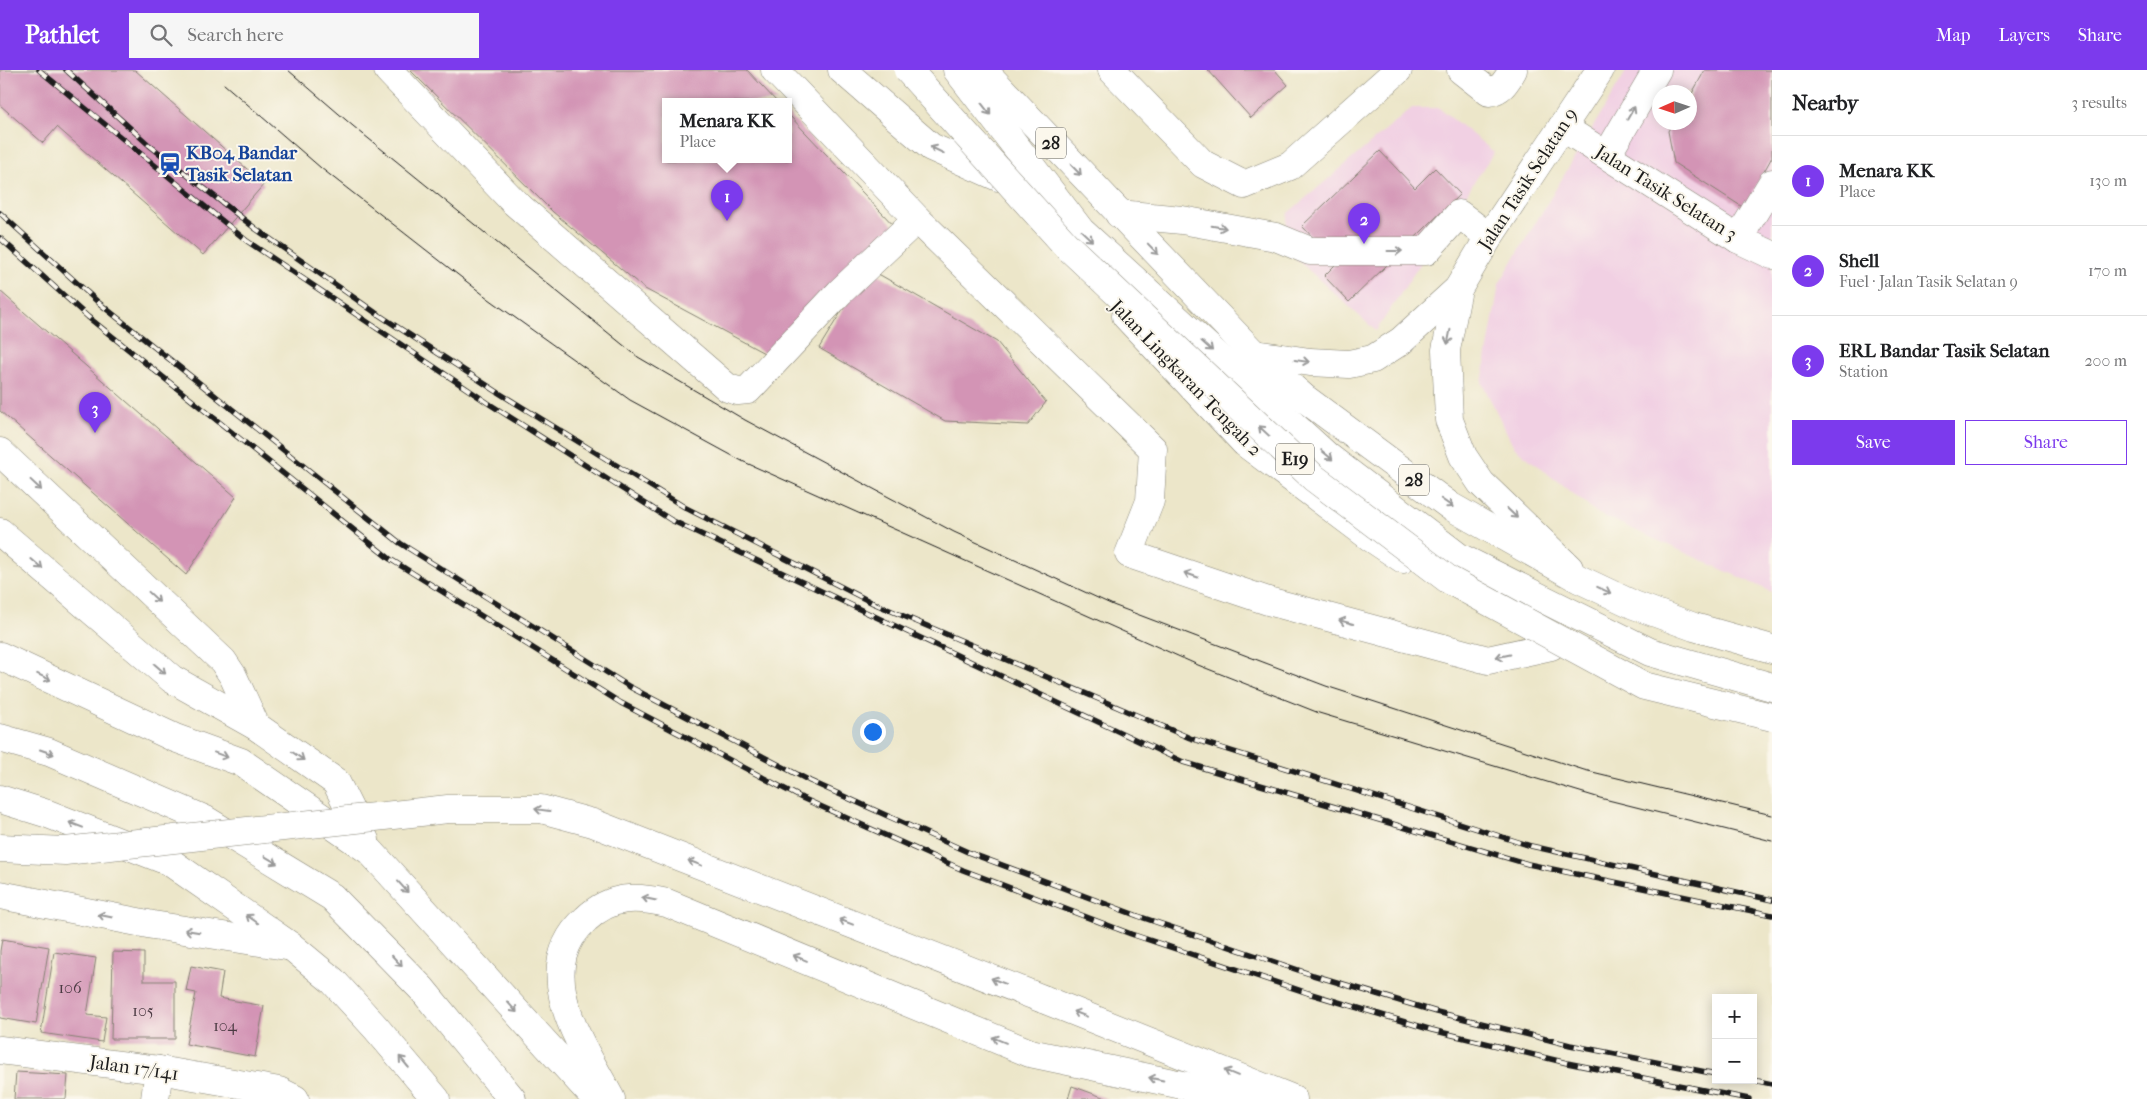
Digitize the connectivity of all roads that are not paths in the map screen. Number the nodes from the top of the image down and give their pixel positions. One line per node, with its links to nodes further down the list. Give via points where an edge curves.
1 (388, 70): 19 (main road, via 514,202 728,388 738,391 748,390 840,292)
2 (775, 70): 19 (main road)
3 (842, 70): 16 (main road, one-way to 3, via 931,147)
4 (902, 70): 16 (main road, Jalan Lingkaran Tengah 2)
5 (908, 70): 32 (main road, E19, one-way to 5, bridge, via 1644,686 1449,580 1314,478 1065,244)
6 (956, 70): 31 (main road, E19, one-way to 31, via 1081,231 1327,456 1459,557 1650,652)
7 (983, 70): 18 (main road, 28, one-way to 18)
8 (1112, 70): 9 (main road, via 1203,164 1244,185 1290,166)
9 (1398, 70)
10 (1461, 70): 11 (main road, via 1488,92 1503,86)
11 (1513, 70)
12 (1600, 70): 14 (main road, Jalan Tasik Selatan 9)
13 (1657, 70): 15 (main road, one-way to 13)
14 (1562, 127): 15 (main road, Jalan Tasik Selatan 3); 20 (main road, Jalan Tasik Selatan 9)
15 (1607, 155): 21 (main road, Jalan Tasik Selatan 3)
16 (998, 177): 28 (main road, Jalan Lingkaran Tengah 2, via 1245,443 1370,537 1497,617)
17 (1772, 183): 21 (main road)
18 (1119, 214): 20 (main road, one-way to 20, via 1182,220 1276,236 1310,252 1426,252 1459,214); 24 (main road, 28, one-way to 24)
19 (917, 218): 28 (main road, one-way to 19, via 1488,660 1268,602 1129,554 1150,500 1153,449)
20 (1489, 238): 23 (main road, Jalan Tasik Selatan 9)
21 (1738, 239): 22 (main road, Jalan Tasik Selatan 3)
22 (1772, 255)
23 (1458, 289): 24 (main road, Jalan Tasik Selatan 9, one-way to 23, via 1349,364 1373,359 1401,341); 27 (main road, Jalan Tasik Selatan 9, one-way to 27, via 1446,350 1449,420 1463,456 1481,483)
24 (1254, 354): 27 (main road, 28, one-way to 27, via 1304,398 1450,506)
25 (0, 452): 34 (main road, one-way to 34, via 223,661)
26 (0, 532): 34 (main road, one-way to 34, via 172,679)
27 (1579, 579): 29 (main road, 28, one-way to 29, via 1694,627)
28 (1551, 646): 33 (main road, Jalan Lingkaran Tengah 2, via 1691,701)
29 (1772, 649)
30 (0, 656): 38 (main road, one-way to 38, via 175,738 241,762)
31 (1772, 687)
32 (1772, 717)
33 (1772, 723)
34 (256, 726): 38 (main road, one-way to 38, via 336,782)
35 (0, 738): 46 (main road, one-way to 46, via 49,752 204,819 332,897 422,989)
36 (0, 799): 40 (main road, one-way to 36, via 170,862 48,814)
37 (0, 848): 50 (main road, one-way to 37, bridge, via 593,822 541,809 448,809 65,851)
38 (370, 850): 47 (main road, one-way to 47)
39 (0, 895): 40 (main road, one-way to 39, via 153,925)
40 (292, 947): 45 (main road, one-way to 40, via 333,981)
41 (0, 1050): 42 (main road, Jalan 17/141)
42 (158, 1070): 43 (main road); 44 (main road, Jalan 17/141, via 279,1091)
43 (155, 1099)
44 (295, 1099)
45 (436, 1099)
46 (512, 1099)
47 (596, 1099)
48 (611, 1099): 49 (main road, one-way to 48, via 1220,1093 1030,1053 668,903 640,897 607,904 592,913 578,926 566,946 560,967 561,991 567,1014)
49 (1273, 1099)
50 (1293, 1099)

